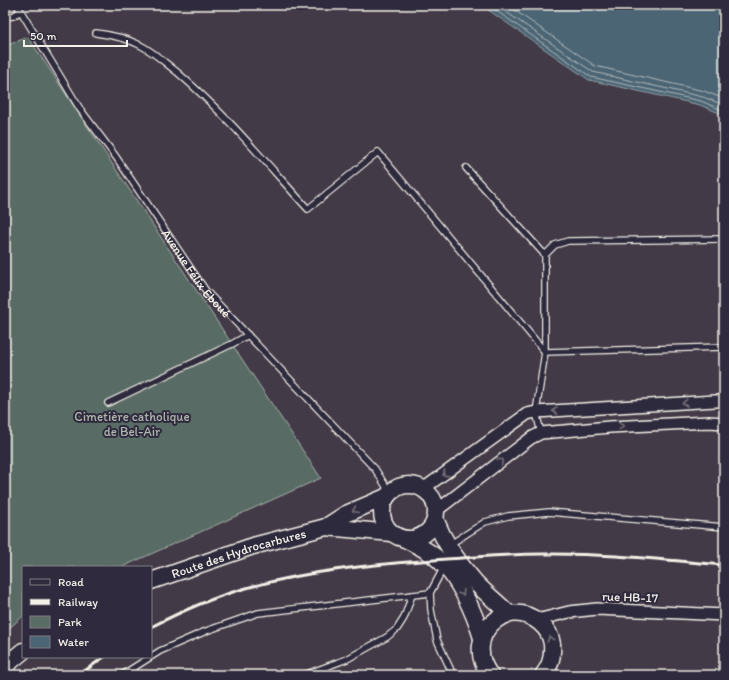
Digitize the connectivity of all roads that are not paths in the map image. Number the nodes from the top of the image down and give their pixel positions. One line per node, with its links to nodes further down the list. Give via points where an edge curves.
1 (17, 5): 2 (lane, Avenue Félix Eboué)
2 (21, 11): 3 (lane); 8 (lane, Avenue Félix Eboué, via 80,109 116,157 203,287)
3 (5, 17)
4 (96, 33): 10 (lane, via 113,35 141,46 201,92 308,209 378,152)
5 (466, 168): 7 (lane)
6 (724, 239): 7 (lane, via 568,241 555,245)
7 (546, 255): 10 (lane)
8 (248, 335): 12 (lane); 17 (lane, Avenue Félix Eboué, via 375,470)
9 (724, 347): 10 (lane)
10 (545, 352): 13 (lane)
11 (724, 401): 13 (street, one-way to 13)
12 (108, 403)
13 (536, 412): 15 (lane); 16 (street, one-way to 16, via 527,414)
14 (724, 422): 15 (street, one-way to 14)
15 (540, 433): 18 (street, one-way to 15)
16 (424, 489): 17 (street, via 406,485); 18 (street, via 434,502)
17 (388, 495): 19 (street, Route des Hydrocarbures, one-way to 19, via 346,514); 21 (street, via 383,505 383,520)
18 (436, 515): 21 (street, via 432,526 420,537 413,539); 22 (street)
19 (326, 527): 21 (street, Route des Hydrocarbures); 24 (street, Route des Hydrocarbures, via 253,546)
20 (724, 527): 22 (lane, via 548,512 508,516 485,522)
21 (398, 536): 23 (street, via 430,552)
22 (448, 546): 27 (street, via 475,582)
23 (444, 566): 25 (lane); 30 (street, one-way to 30, via 468,603)
24 (152, 581)
25 (430, 593): 26 (lane); 38 (lane, via 437,640)
26 (412, 595): 32 (lane, via 258,613 206,631); 37 (lane, via 404,618 397,629 387,637 347,659)
27 (509, 614): 29 (street, via 519,613); 30 (street, via 497,619 488,627)
28 (724, 615): 29 (street, rue HB-17, via 597,609 569,612)
29 (537, 620): 35 (street, one-way to 29, via 551,641 546,629)
30 (482, 638): 39 (street, via 481,658)
31 (22, 651): 34 (street)
32 (152, 657)
33 (150, 658): 36 (lane)
34 (5, 666)
35 (549, 672)
36 (122, 675)
37 (304, 675)
38 (453, 675)
39 (490, 675)

